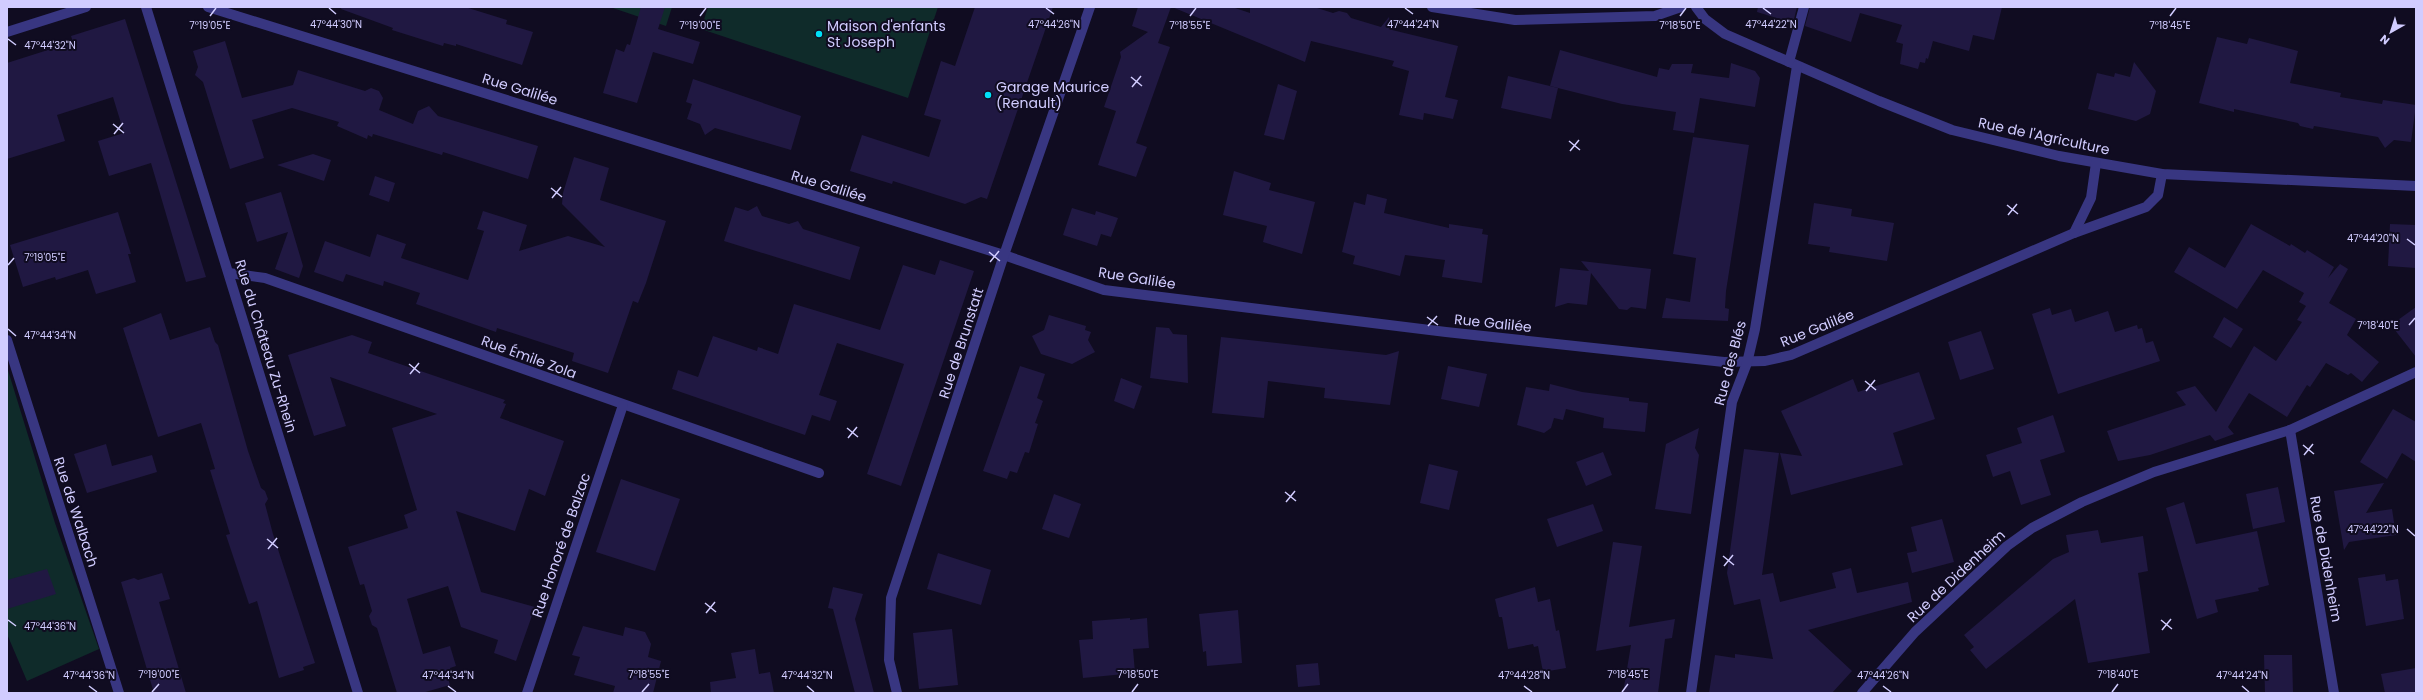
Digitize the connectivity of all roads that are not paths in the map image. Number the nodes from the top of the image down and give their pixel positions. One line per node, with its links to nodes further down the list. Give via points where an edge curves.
1 (86, 7): 10 (street)
2 (146, 7): 17 (street, Rue du Château Zu-Rhein)
3 (208, 7): 9 (street, Rue Galilée)
4 (1090, 7): 16 (street, Rue de Brunstatt)
5 (1432, 7): 6 (street, via 1515,20 1655,16)
6 (1681, 7)
7 (1696, 7): 11 (street, Rue de l'Agriculture, via 1704,19 1725,34)
8 (1804, 7): 11 (street, Rue des Blés)
9 (231, 10): 16 (street, Rue Galilée)
10 (7, 32)
11 (1793, 64): 12 (street, Rue de l'Agriculture, via 1952,130); 19 (street, Rue des Blés, via 1755,329)
12 (2096, 163): 13 (street, Rue de l'Agriculture); 15 (street, via 2091,198)
13 (2162, 174): 14 (street, Rue de l'Agriculture); 15 (street, Rue Galilée, via 2158,195 2146,207)
14 (2416, 186)
15 (2074, 233): 19 (street, Rue Galilée, via 1791,355)
16 (1004, 255): 19 (street, Rue Galilée, via 1104,290 1446,332 1702,360); 27 (street, Rue de Brunstatt, via 891,598 889,660)
17 (229, 272): 21 (street, Rue Émile Zola, via 265,278); 25 (street, Rue du Château Zu-Rhein)
18 (7, 340): 24 (street, Rue de Walbach)
19 (1747, 362): 28 (street, Rue des Blés, via 1732,402)
20 (2416, 372): 22 (street, Rue de Didenheim)
21 (623, 405): 23 (street, Rue Émile Zola); 26 (street, Rue Honoré de Balzac)
22 (2290, 430): 29 (street, Rue de Didenheim, via 2154,472 2082,502 2032,528 2006,546 1916,632); 30 (street, Rue de Didenheim)
23 (819, 473)
24 (119, 693)
25 (358, 693)
26 (526, 693)
27 (897, 693)
28 (1691, 693)
29 (1862, 693)
30 (2334, 693)

